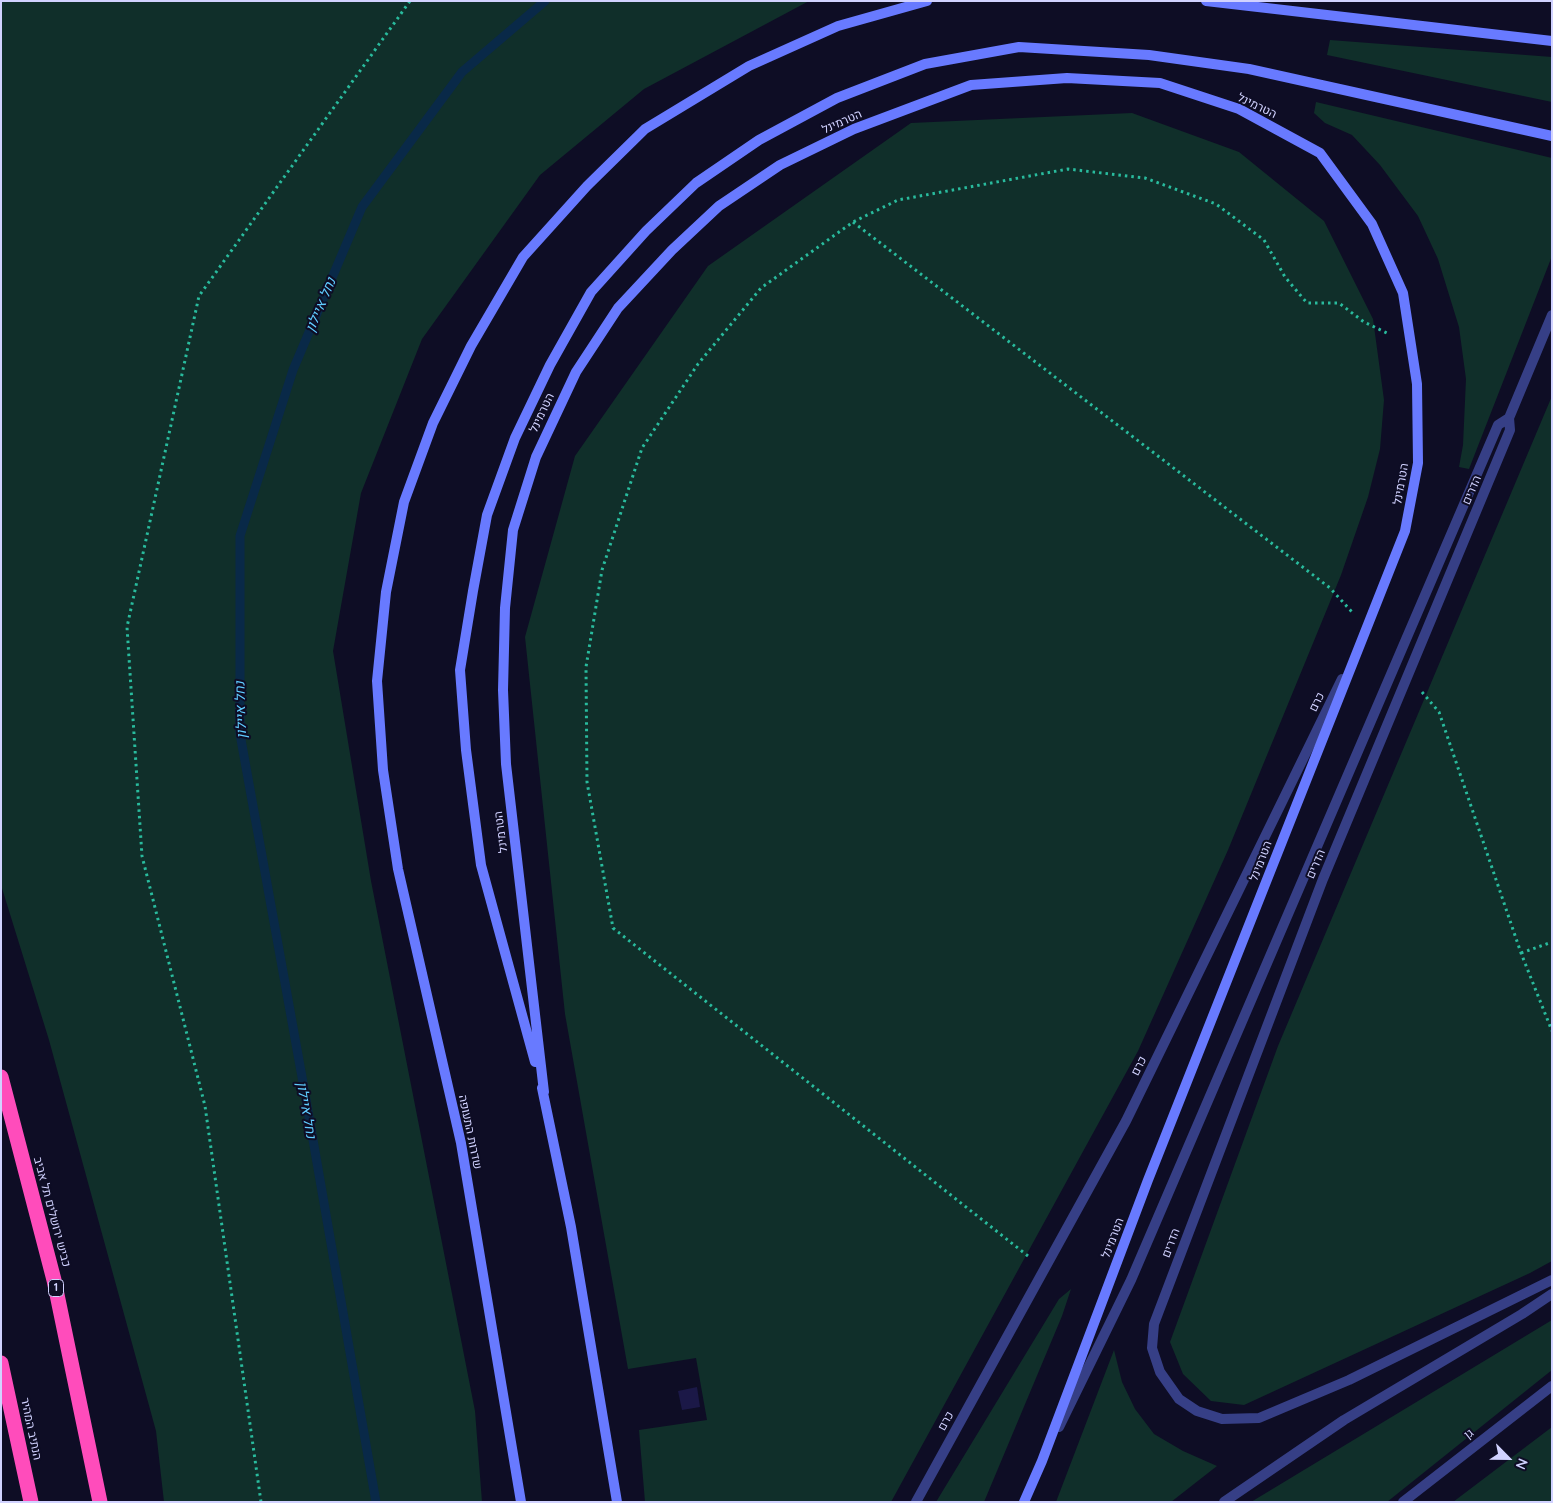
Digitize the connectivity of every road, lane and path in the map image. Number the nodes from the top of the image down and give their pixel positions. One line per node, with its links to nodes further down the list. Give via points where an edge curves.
1 (410, 1): 25 (path, via 199,296 127,627 142,856 205,1106)
2 (927, 1): 26 (main road, שדרות התעופה, via 838,26 749,66 645,129 587,186 523,257 471,346 433,423 404,502 386,592 377,681 383,770 398,869 461,1144)
3 (1206, 1): 4 (main road)
4 (1552, 41)
5 (1552, 136): 16 (main road, via 1250,69 1149,56 1019,47 925,64 837,98 759,140 689,190 646,231 591,292 550,365 515,438 487,515 460,670 466,750 481,866)
6 (853, 222): 8 (path, via 898,200 1068,169 1145,178 1216,204 1264,240 1284,276 1307,303 1339,303 1364,322); 10 (path, via 1330,588 1348,606); 17 (path, via 761,288 698,364 642,448 602,570 586,667 588,782 613,928)
7 (1552, 315): 9 (street, הדרים)
8 (1410, 344): 10 (main road, הטרמינל, via 1417,384 1418,464 1405,531); 16 (main road, הטרמינל, via 1402,293 1372,224 1320,153 1239,109 1160,83 1067,78 971,86 854,128 780,165 719,206 618,308 576,372 536,457 514,530 504,608 506,764)
9 (1509, 418): 11 (street, הדרים, via 1510,430); 22 (street, הדרים, via 1498,425 1131,1280)
10 (1365, 631): 17 (street, כרם, via 1134,1104); 22 (main road, הטרמינל, via 1148,1180)
11 (1408, 676): 13 (path, via 1439,712); 18 (street, הדרים, via 1323,879 1154,1324 1152,1348 1160,1372 1179,1399 1197,1411 1222,1420 1259,1418 1349,1380)
12 (1552, 942): 13 (path)
13 (1521, 953): 14 (path)
14 (1552, 1031)
15 (1, 1077): 24 (highway, כביש ירושלים תל אביב / 1, via 54,1280)
16 (544, 1092): 27 (main road, via 572,1227)
17 (1045, 1268): 28 (street, כרם)
18 (1552, 1280)
19 (1552, 1294): 30 (street, via 1344,1420)
20 (1, 1363): 23 (highway, הנתיב המהיר)
21 (1552, 1386): 31 (street, גן)
22 (1042, 1461): 29 (main road, הטרמינל)
23 (30, 1502)
24 (100, 1502)
25 (261, 1502)
26 (521, 1502)
27 (617, 1502)
28 (916, 1502)
29 (1024, 1502)
30 (1224, 1502)
31 (1403, 1502)

